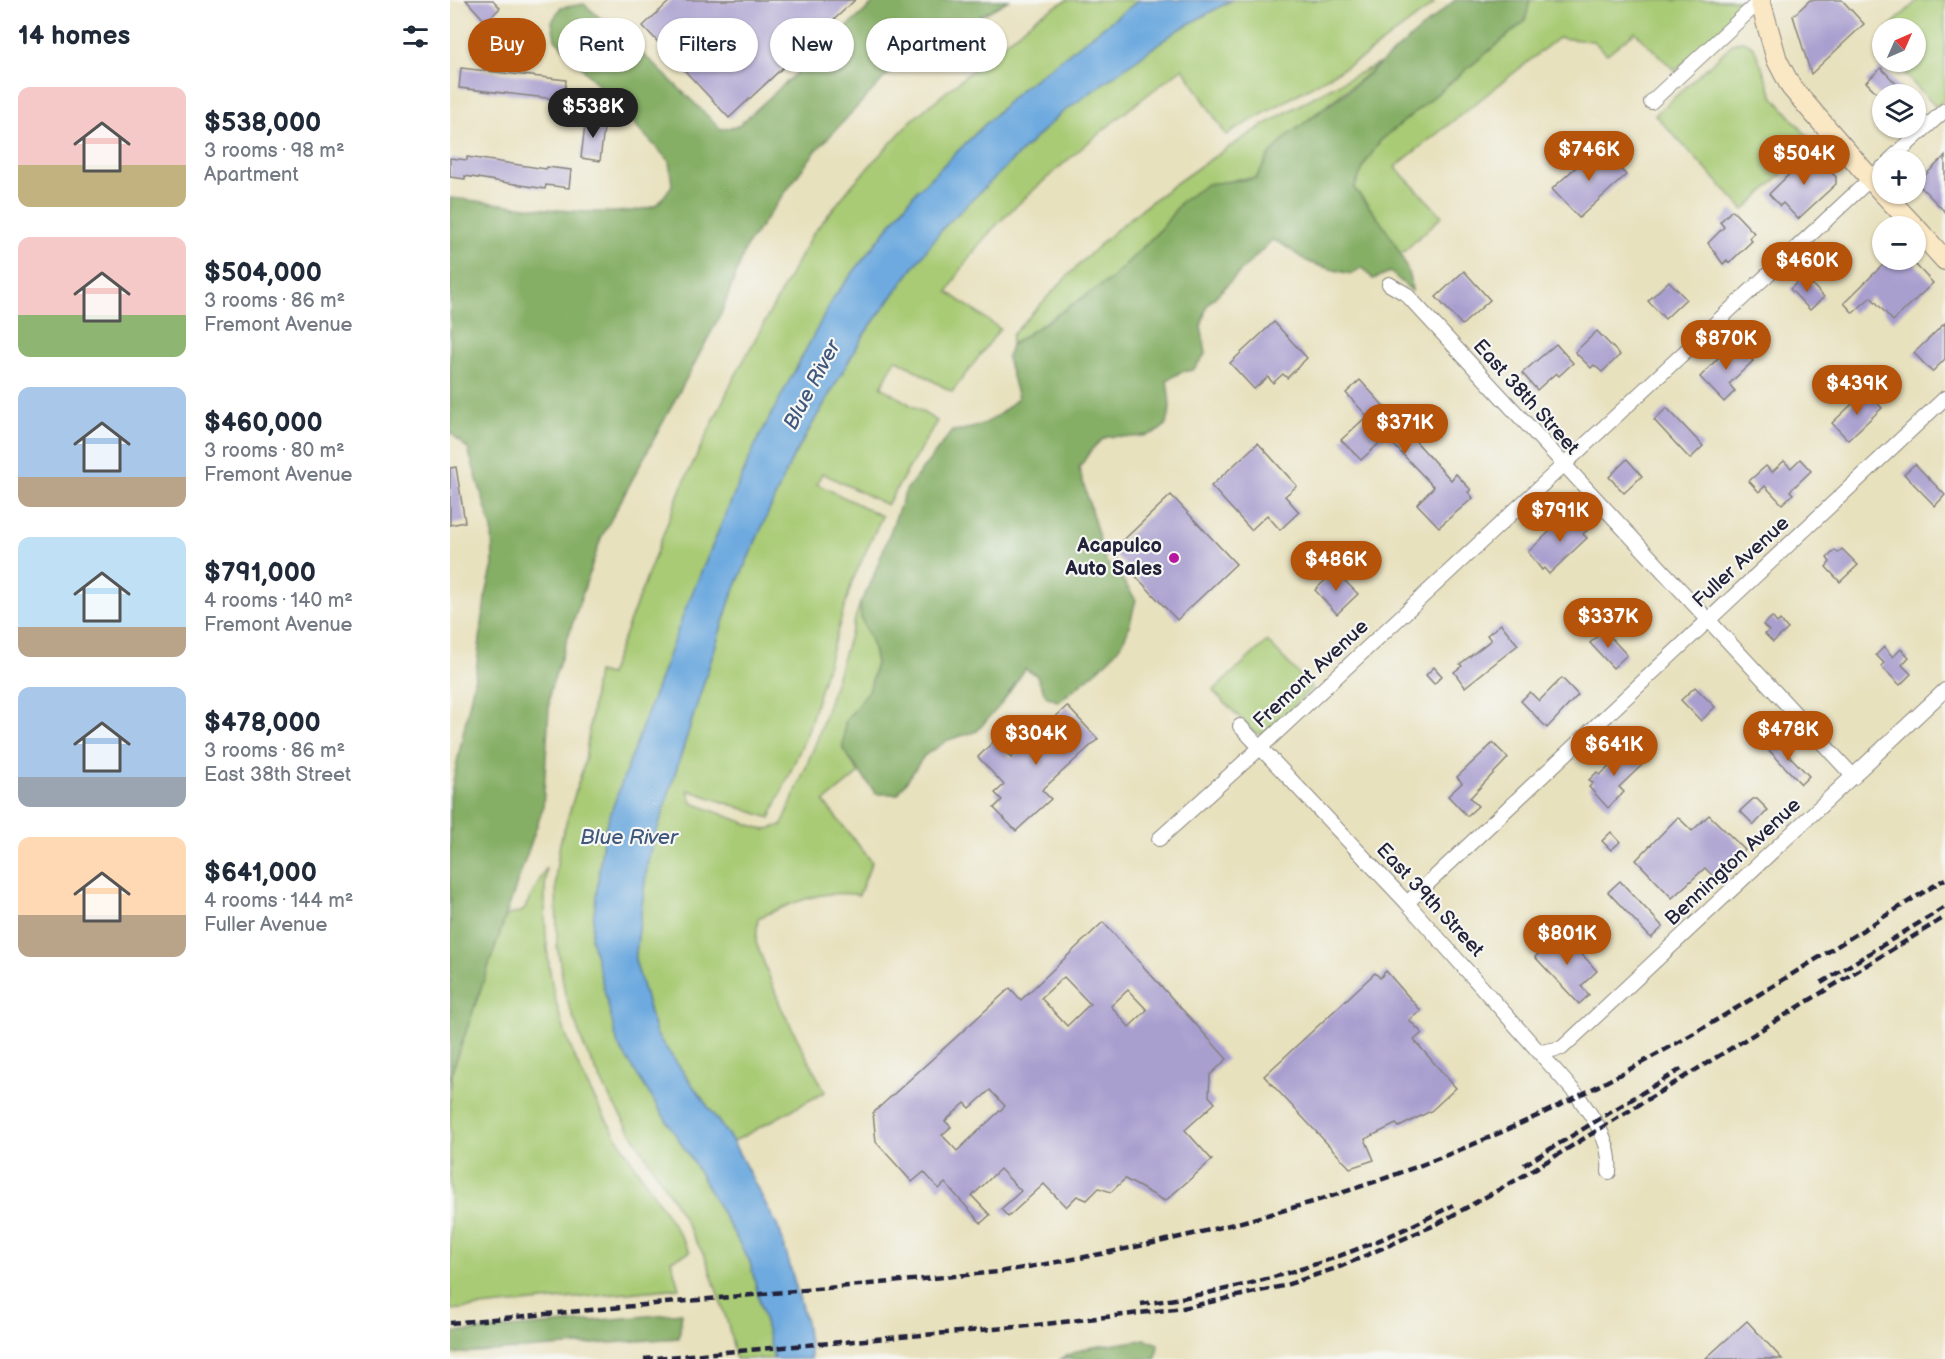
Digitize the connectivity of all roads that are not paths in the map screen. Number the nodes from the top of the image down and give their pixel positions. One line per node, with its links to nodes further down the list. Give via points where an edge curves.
1 (1760, 0): 2 (street); 5 (main road, via 1777,60 1791,87)
2 (1651, 102)
3 (1945, 110): 4 (street)
4 (1901, 150)
5 (1872, 174)
6 (1872, 190): 13 (street, Fremont Avenue)
7 (1897, 204): 8 (main road)
8 (1906, 216)
9 (1926, 239): 10 (main road)
10 (1945, 260)
11 (1389, 284): 13 (street, East 38th Street, via 1406,294)
12 (1945, 398): 14 (street, Fuller Avenue)
13 (1563, 466): 14 (street, East 38th Street); 17 (street, Fremont Avenue)
14 (1707, 620): 18 (street, East 38th Street); 20 (street, Fuller Avenue)
15 (1945, 690): 18 (street, Bennington Avenue)
16 (1240, 726): 17 (street, East 39th Street)
17 (1261, 747): 19 (street, Fremont Avenue); 20 (street, East 39th Street)
18 (1854, 777): 21 (street, Bennington Avenue, via 1562,1048)
19 (1159, 839)
20 (1407, 903): 21 (street, East 39th Street)
21 (1541, 1052): 22 (street, East 39th Street, via 1601,1129 1609,1149)
22 (1609, 1172)

